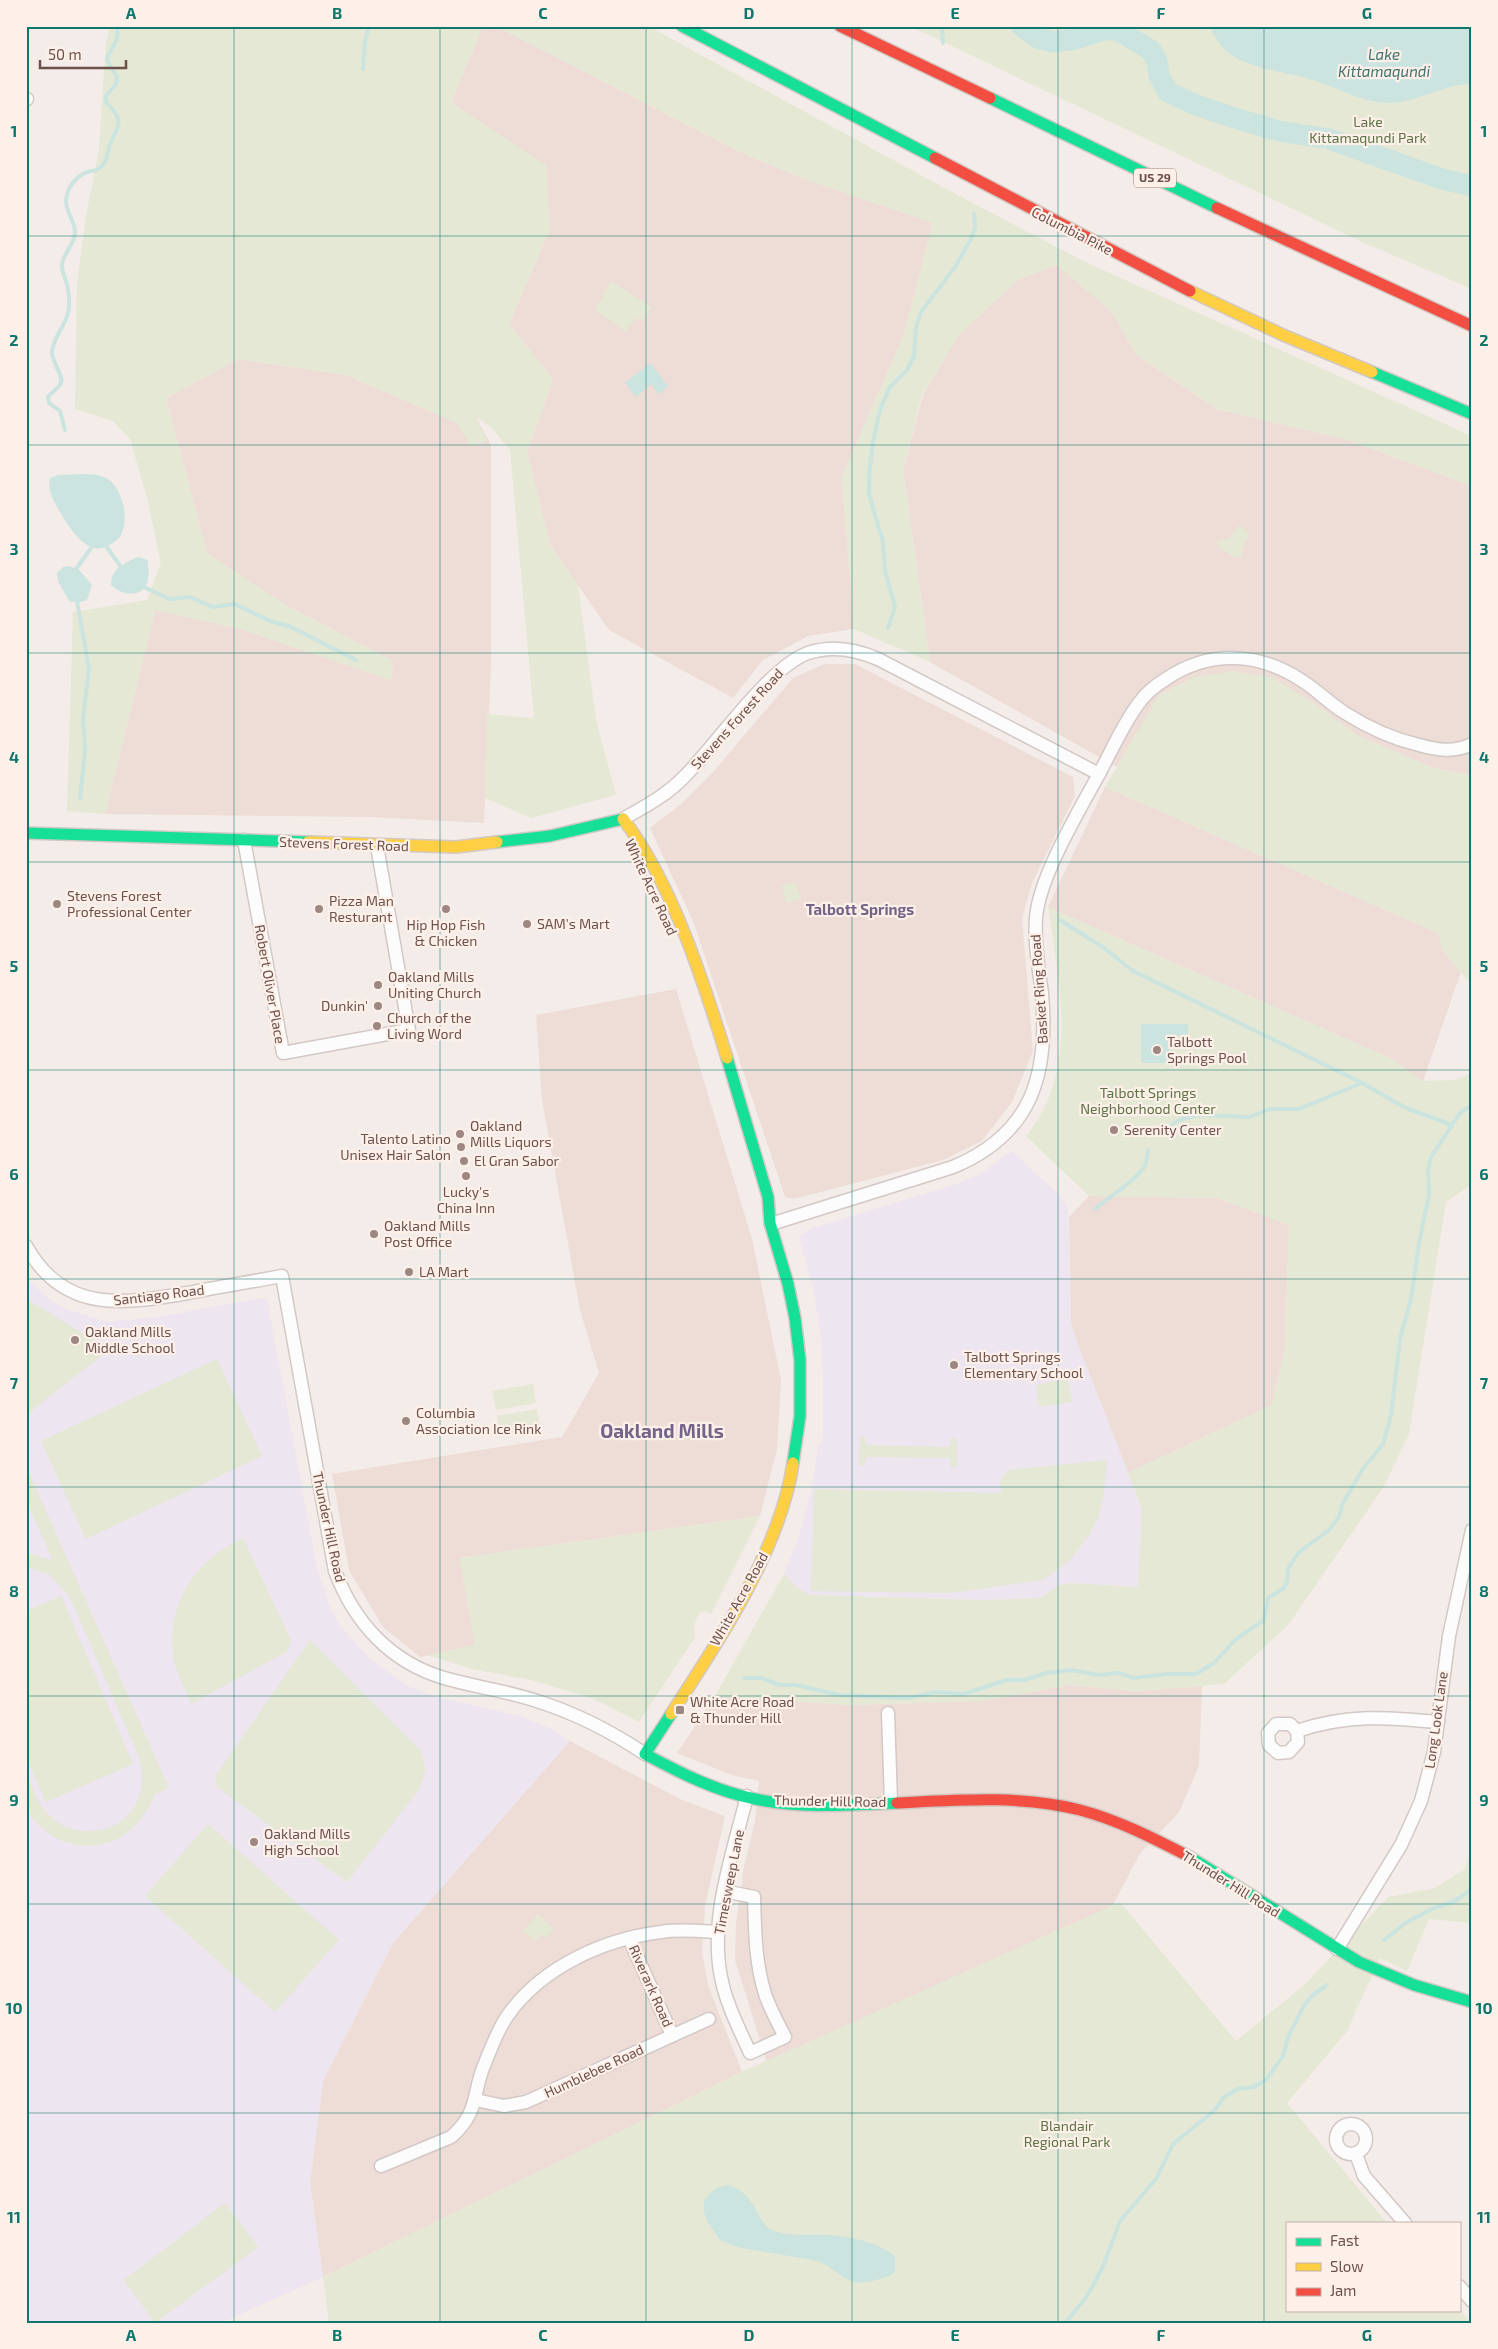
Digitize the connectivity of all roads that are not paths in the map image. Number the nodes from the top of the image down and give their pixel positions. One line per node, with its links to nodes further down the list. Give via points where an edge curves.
1 (682, 26): 4 (main road, Columbia Pike, via 1190,291 1282,335)
2 (840, 26): 3 (main road, US 29, via 1228,213)
3 (1472, 326)
4 (1472, 414)
5 (1472, 744): 6 (street, via 1454,750 1437,750 1415,744 1365,725 1303,680 1276,666 1242,658 1215,658 1182,669 1151,690 1139,702)
6 (1099, 774): 7 (street, Stevens Forest Road, via 878,659 862,652 835,648 808,653 793,660 765,686 686,776 669,791); 11 (street, Basket Ring Road, via 1038,897 1035,937 1044,1044 1039,1073 1023,1112 1006,1133 977,1157)
7 (623, 819): 10 (main road, Stevens Forest Road, via 550,836 486,845); 11 (main road, White Acre Road, via 627,838 677,943 757,1200)
8 (26, 834): 9 (main road, Stevens Forest Road)
9 (244, 840): 10 (main road, Stevens Forest Road); 10 (street, Robert Oliver Place, via 283,1053 409,1030)
10 (377, 846)
11 (770, 1224): 18 (main road, White Acre Road, via 791,1294 800,1362 801,1407 789,1491 748,1589)
12 (26, 1246): 13 (street, Santiago Road, via 53,1278 65,1287 98,1301 139,1301)
13 (282, 1276): 18 (street, Thunder Hill Road, via 335,1571 355,1613 384,1647 415,1667 566,1711)
14 (1472, 1530): 16 (street, Long Look Lane, via 1449,1636)
15 (888, 1712): 20 (street)
16 (1438, 1722): 17 (street, via 1391,1717 1357,1718); 24 (street, Long Look Lane, via 1432,1762 1414,1820)
17 (1297, 1731)
18 (645, 1754): 19 (main road, Thunder Hill Road, via 698,1781)
19 (747, 1796): 20 (main road, Thunder Hill Road, via 795,1803); 21 (street, Timesweep Lane)
20 (891, 1802): 24 (main road, Thunder Hill Road, via 1024,1801 1110,1820 1167,1845)
21 (724, 1891): 22 (street, Timesweep Lane); 22 (street, Timesweep Lane, via 754,1897 760,1977 785,2037 750,2053 723,1984)
22 (718, 1932): 23 (street, via 662,1932)
23 (629, 1938): 27 (street, Riverark Road); 28 (street, via 602,1946 566,1964 548,1975 518,2002 497,2035 483,2066)
24 (1337, 1949): 25 (main road, Thunder Hill Road, via 1393,1978)
25 (1472, 2002)
26 (709, 2019): 27 (street, Humblebee Road)
27 (672, 2035): 28 (street, Humblebee Road, via 520,2104 504,2106)
28 (476, 2100): 30 (street, via 460,2129 451,2137)
29 (1356, 2154): 31 (street, via 1364,2176)
30 (381, 2166)
31 (1404, 2222)
32 (1460, 2287): 33 (street)
33 (1472, 2301)

